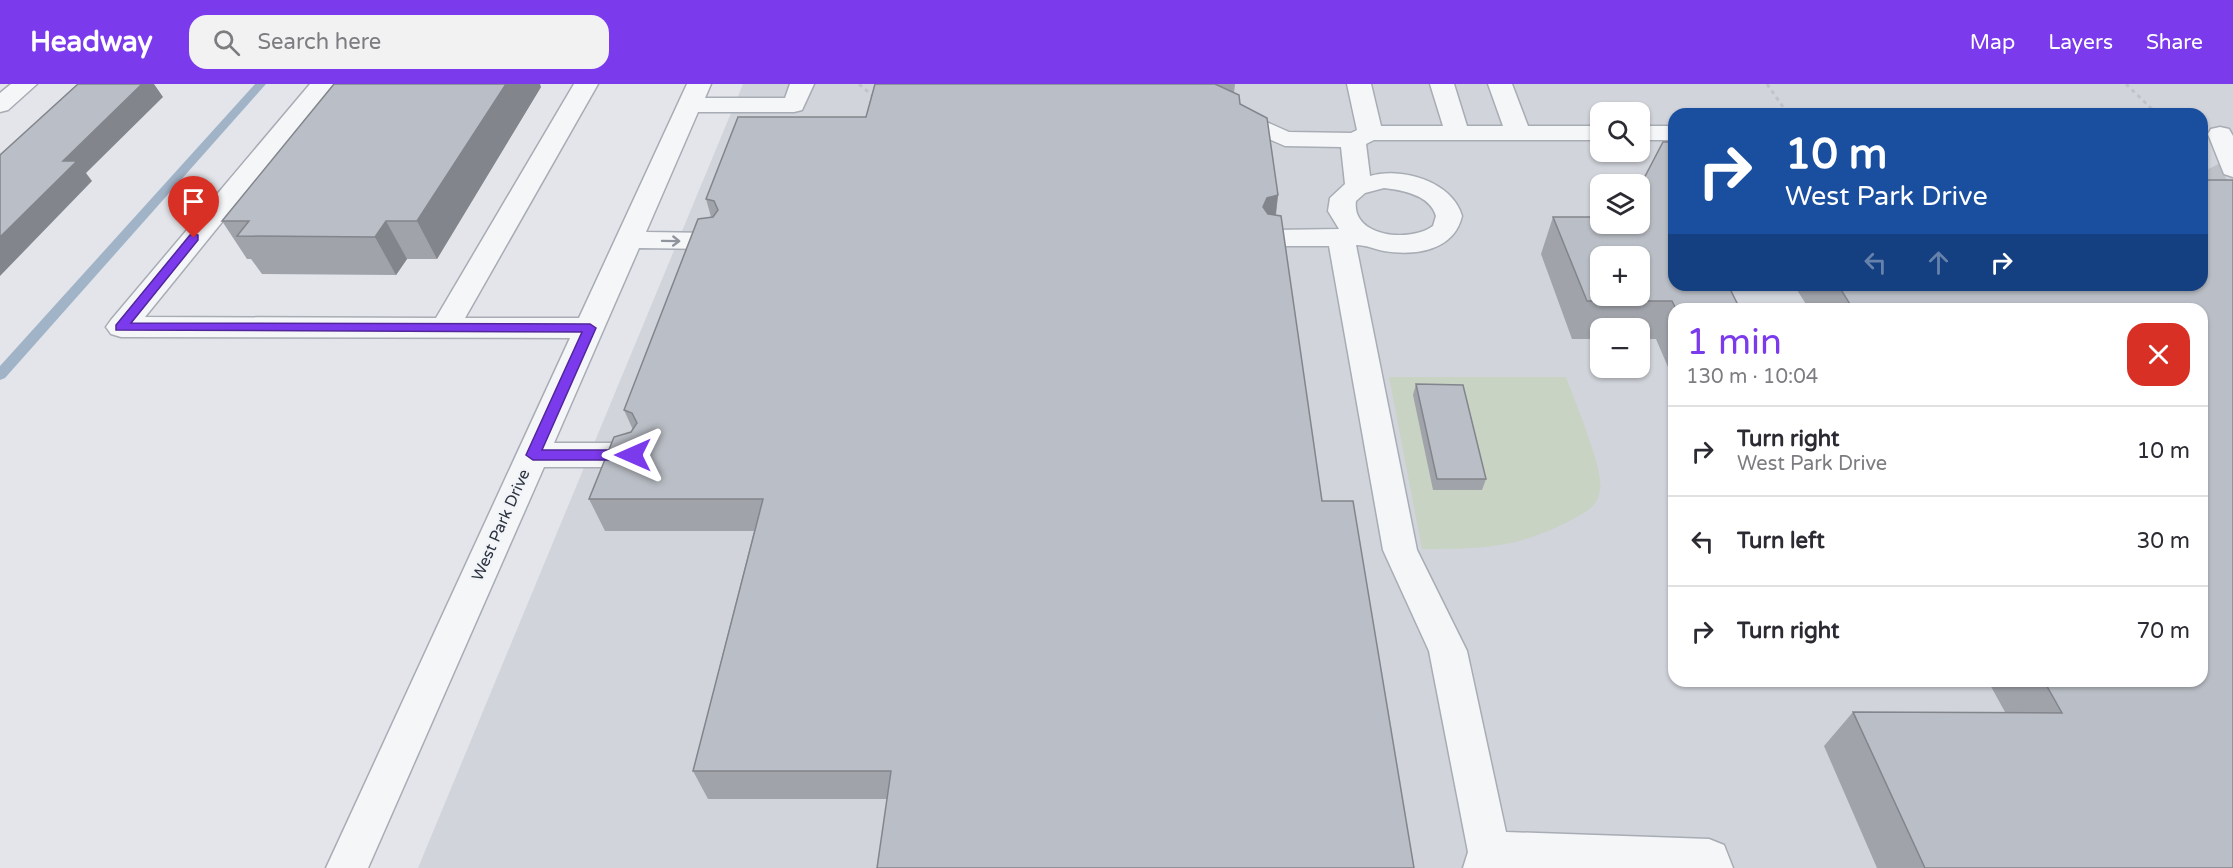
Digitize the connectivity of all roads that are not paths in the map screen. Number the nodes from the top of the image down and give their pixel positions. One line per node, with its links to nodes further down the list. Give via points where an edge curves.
1 (25, 84): 10 (street)
2 (322, 84): 24 (street, via 121,327)
3 (586, 84): 24 (street)
4 (802, 84): 8 (street, via 794,105)
5 (1359, 84): 17 (street)
6 (1442, 84): 11 (street)
7 (1500, 84): 12 (street)
8 (695, 94): 22 (street, West Park Drive)
9 (1207, 102): 17 (street, via 1285,139)
10 (0, 105)
11 (1457, 132): 12 (street); 17 (street)
12 (1518, 132): 13 (street)
13 (1590, 132)
14 (1650, 133): 15 (street)
15 (1668, 133)
16 (2218, 134): 18 (street)
17 (1390, 151): 19 (street, via 1383,180); 19 (street, via 1353,145); 20 (street, via 1448,210 1445,230 1421,243 1403,245)
18 (2230, 172)
19 (1358, 186): 20 (street, via 1342,199 1340,208)
20 (1354, 237): 21 (street); 28 (street, via 1400,550 1448,651)
21 (1275, 238)
22 (629, 240): 23 (street, one-way to 23); 25 (street, West Park Drive)
23 (712, 242)
24 (446, 327): 25 (street)
25 (590, 328): 26 (street, West Park Drive)
26 (533, 455): 27 (street); 29 (street, West Park Drive)
27 (633, 455)
28 (1493, 863): 30 (street, via 1709,859)
29 (348, 868)
30 (1712, 868)

